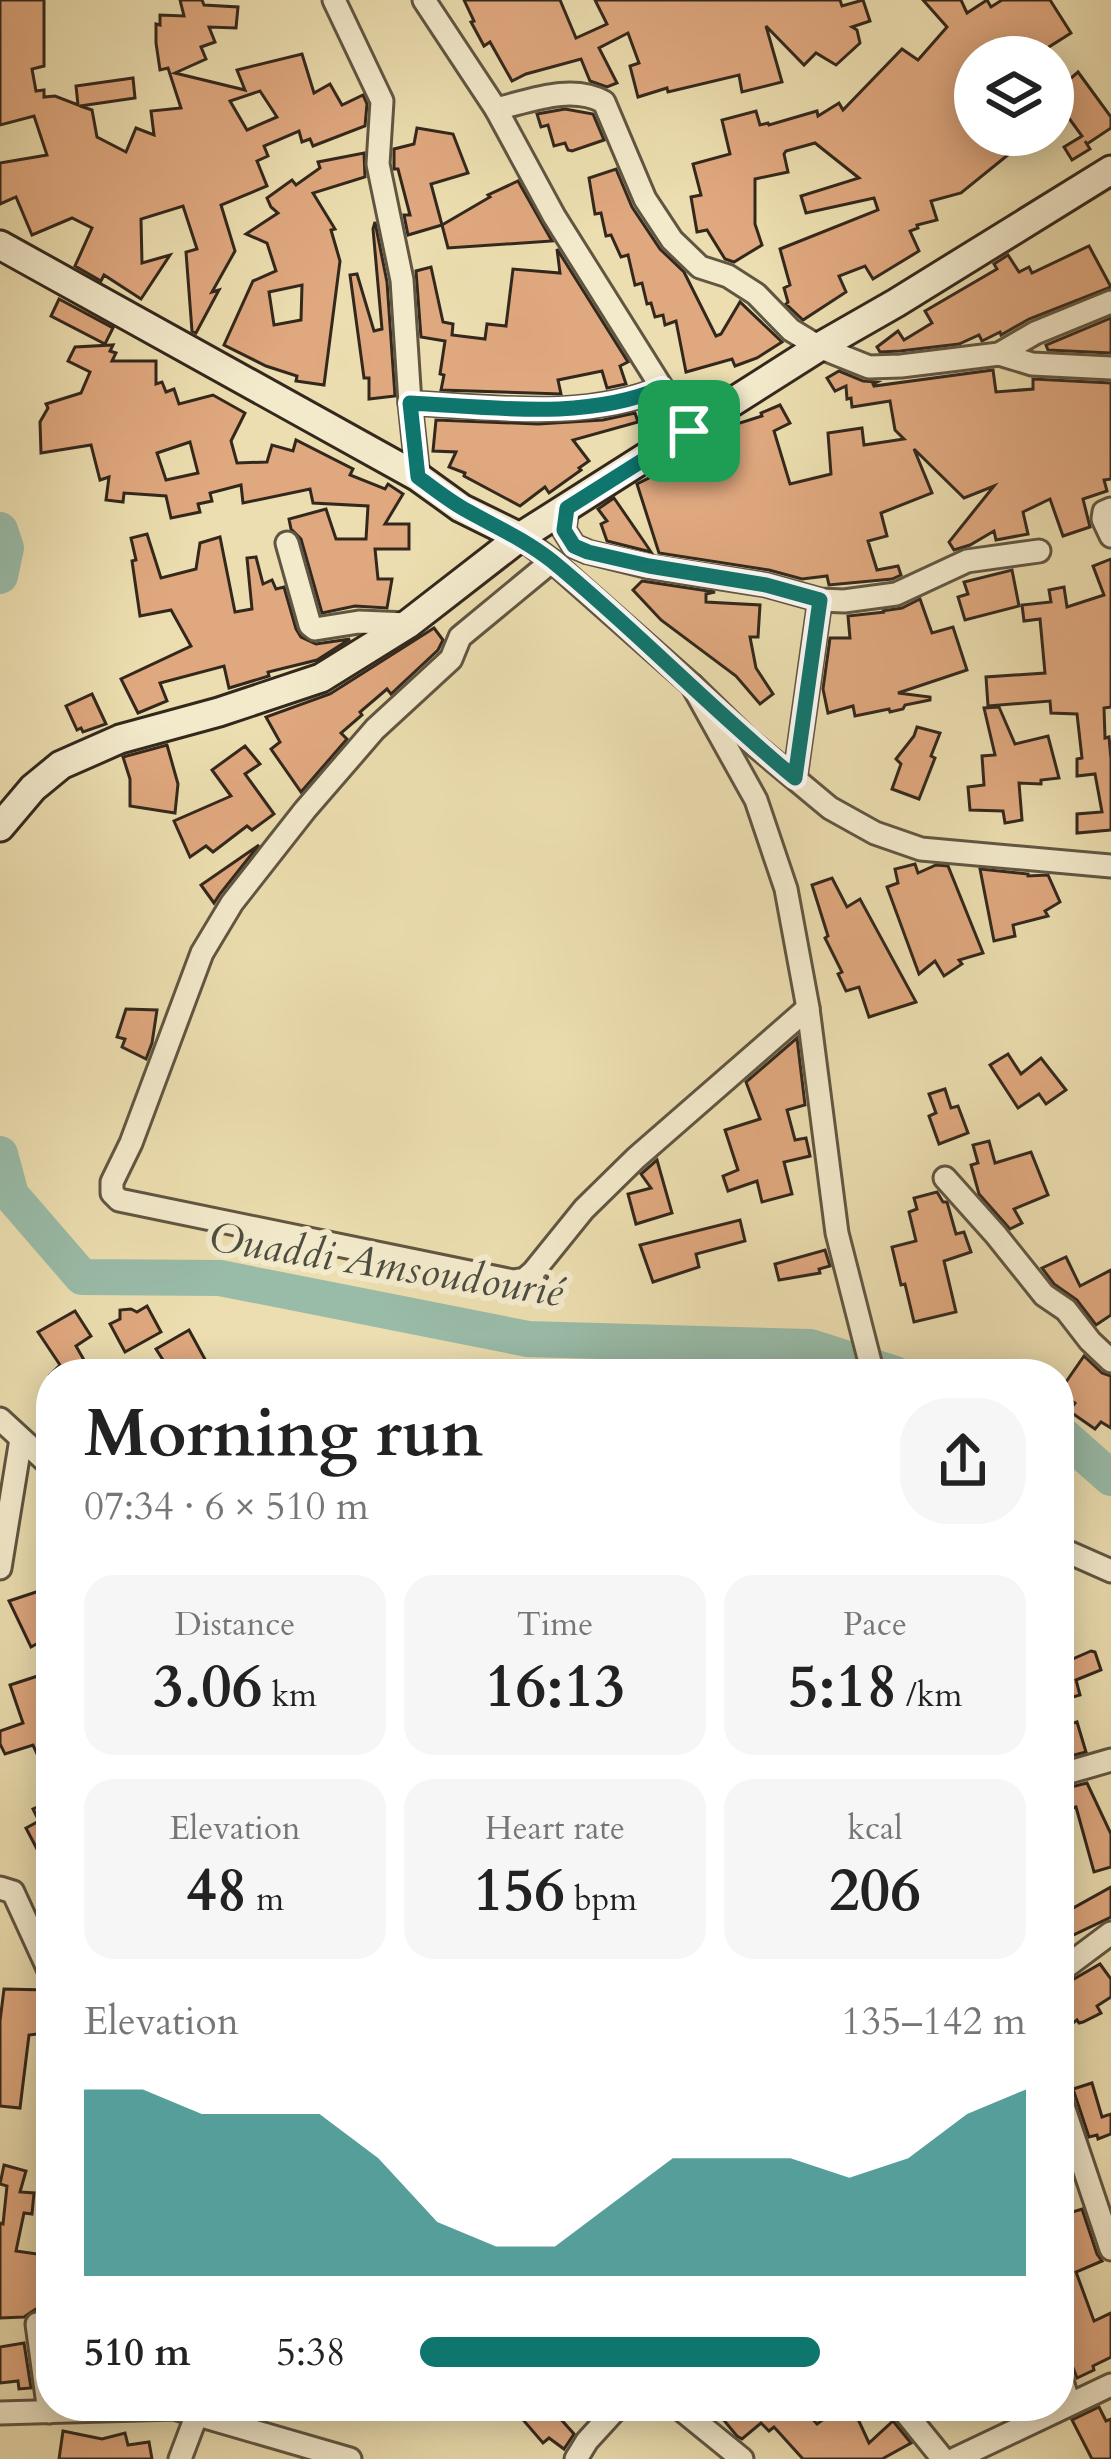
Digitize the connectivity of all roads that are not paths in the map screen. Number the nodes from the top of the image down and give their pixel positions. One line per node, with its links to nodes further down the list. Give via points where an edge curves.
1 (334, 0): 11 (street, via 382,101 378,164 403,280)
2 (424, 0): 3 (street)
3 (496, 109): 7 (street, via 566,93 604,102 645,199 672,240); 10 (street)
4 (1111, 170): 7 (street)
5 (0, 245): 13 (street)
6 (1111, 302): 8 (street)
7 (819, 347): 8 (street, via 869,368); 12 (street)
8 (999, 354): 9 (street)
9 (1111, 368)
10 (662, 388): 11 (street, via 615,404); 12 (street)
11 (410, 403): 13 (street)
12 (689, 431): 14 (street)
13 (418, 477): 17 (street)
14 (567, 508): 17 (street); 21 (street, via 564,530 588,552)
15 (1111, 509): 16 (street, via 1103,519)
16 (1111, 536)
17 (520, 537): 20 (street); 22 (street)
18 (287, 543): 22 (street, via 310,625)
19 (1039, 551): 21 (street, via 967,561 896,594)
20 (552, 561): 23 (street); 27 (street, via 460,637 451,659 375,729 232,903 202,953 112,1193 524,1279 636,1158)
21 (820, 600): 24 (street)
22 (408, 624): 25 (street, via 321,677 61,765)
23 (692, 685): 24 (street); 27 (street, via 756,800 787,889)
24 (795, 778): 26 (street, via 830,808 921,849)
25 (0, 827)
26 (1111, 866)
27 (808, 1008): 29 (street, via 837,1233)
28 (945, 1178): 30 (street)
29 (869, 1359)
30 (1111, 1361)
31 (0, 1419): 32 (street)
32 (21, 1439): 33 (street); 35 (street)
33 (36, 1452)
34 (1074, 1555): 36 (street)
35 (0, 1568)
36 (1111, 1571)
37 (1111, 1760): 38 (street)
38 (1074, 1770)
39 (0, 1888): 40 (street, via 14,1892)
40 (36, 1929)
41 (1111, 1933): 42 (street)
42 (1074, 1961)
43 (1074, 2139): 44 (street)
44 (1111, 2249)
45 (1111, 2385): 46 (street)
46 (1074, 2402)
47 (36, 2412): 48 (street)
48 (0, 2413)
49 (195, 2421): 55 (street)
50 (232, 2421): 56 (street)
51 (605, 2421): 57 (street)
52 (695, 2421): 58 (street)
53 (912, 2421): 59 (street)
54 (1034, 2421): 60 (street)
55 (180, 2459)
56 (350, 2459)
57 (576, 2459)
58 (742, 2459)
59 (943, 2459)
60 (955, 2459)

